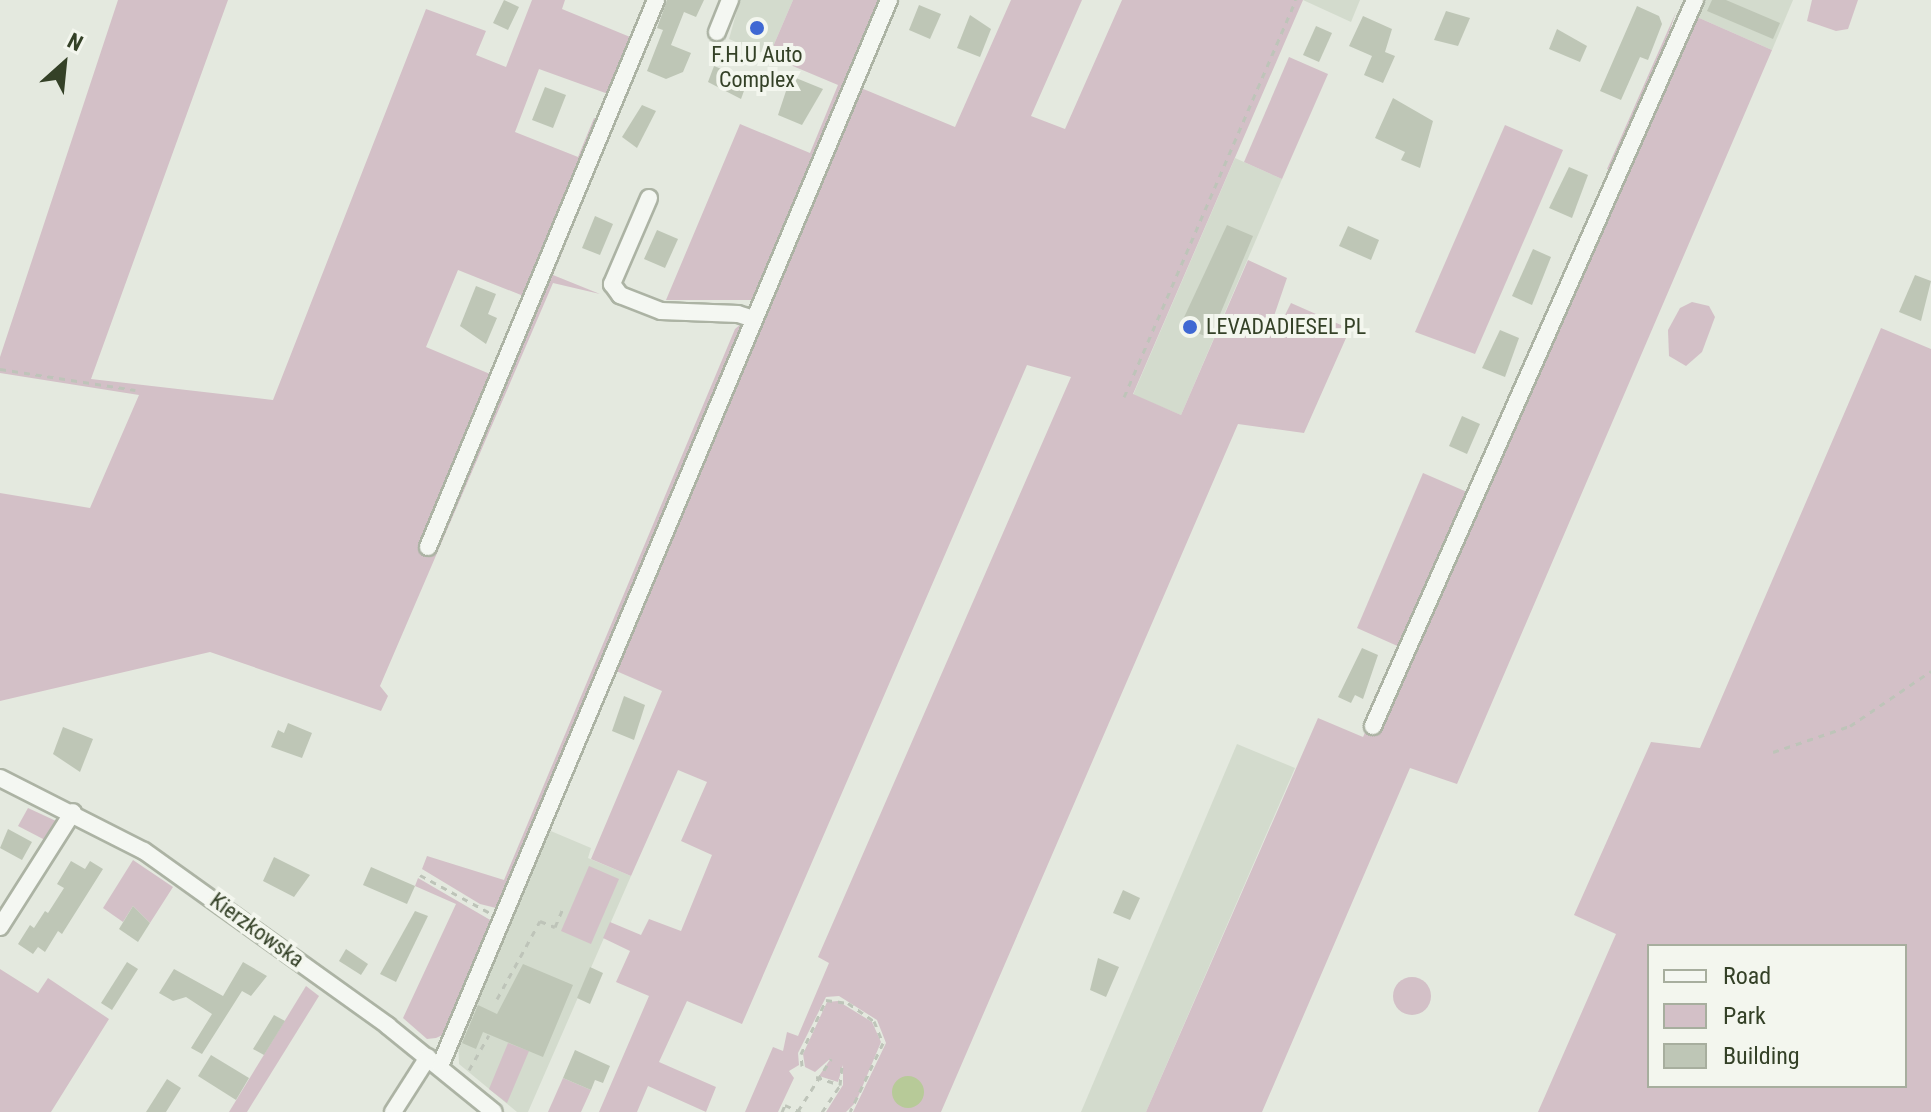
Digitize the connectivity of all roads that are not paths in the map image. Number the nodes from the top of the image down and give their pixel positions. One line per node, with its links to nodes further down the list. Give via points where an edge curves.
1 (656, 0): 8 (street)
2 (730, 0): 5 (street)
3 (889, 0): 7 (street)
4 (1695, 0): 9 (street)
5 (717, 32)
6 (649, 198): 7 (street, via 612,284 620,295 661,311)
7 (753, 319): 13 (street, via 501,918)
8 (428, 547)
9 (1373, 726)
10 (0, 778): 11 (street, Kierzkowska)
11 (73, 812): 12 (street); 13 (street, Kierzkowska, via 144,851)
12 (0, 927)
13 (434, 1062): 14 (street); 15 (street, Kierzkowska)
14 (393, 1112)
15 (494, 1112)

